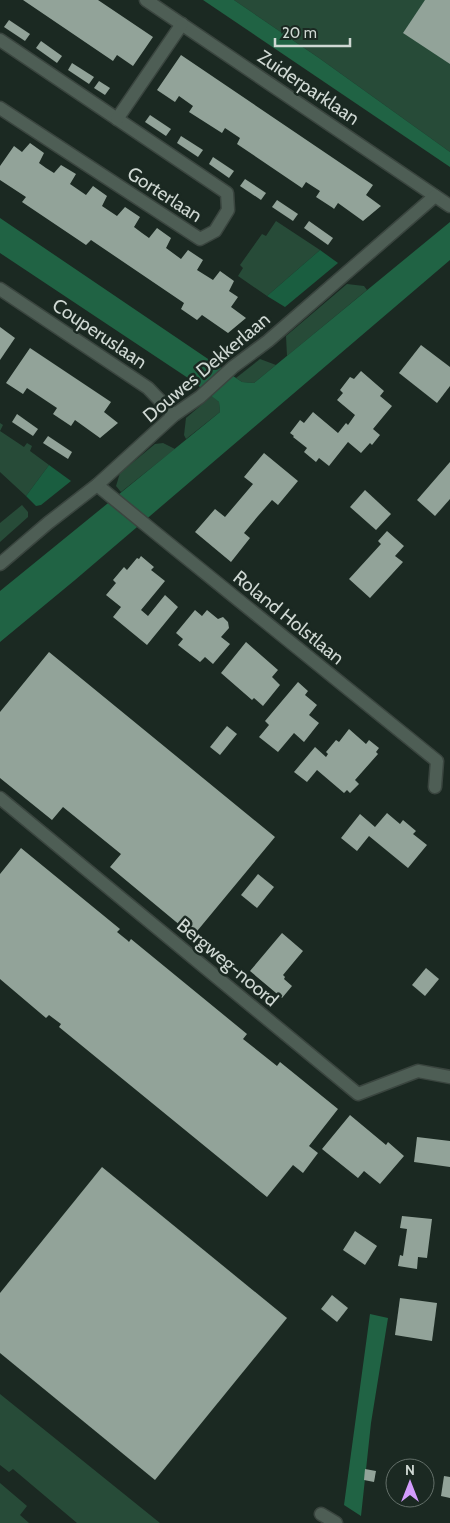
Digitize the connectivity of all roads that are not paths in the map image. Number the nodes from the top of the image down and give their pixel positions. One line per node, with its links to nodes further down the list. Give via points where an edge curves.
1 (146, 0): 2 (street, Zuiderparklaan)
2 (182, 24): 5 (street); 6 (street, Zuiderparklaan)
3 (0, 40): 5 (street, Gorterlaan)
4 (0, 108): 5 (street, Gorterlaan, via 200,239 215,231 228,210 226,193)
5 (118, 119)
6 (435, 196): 7 (street, Zuiderparklaan); 9 (street, Douwes Dekkerlaan, via 268,341)
7 (450, 206)
8 (0, 289): 9 (street, Couperuslaan, via 148,388)
9 (174, 416): 10 (street, Douwes Dekkerlaan)
10 (97, 485): 11 (street, Douwes Dekkerlaan); 12 (street, Roland Holstlaan, via 437,761)
11 (0, 564)
12 (435, 786)
13 (0, 798): 14 (street, Bergweg-noord, via 358,1094 418,1072)
14 (450, 1077)
15 (321, 1514): 16 (street)
16 (336, 1523)

